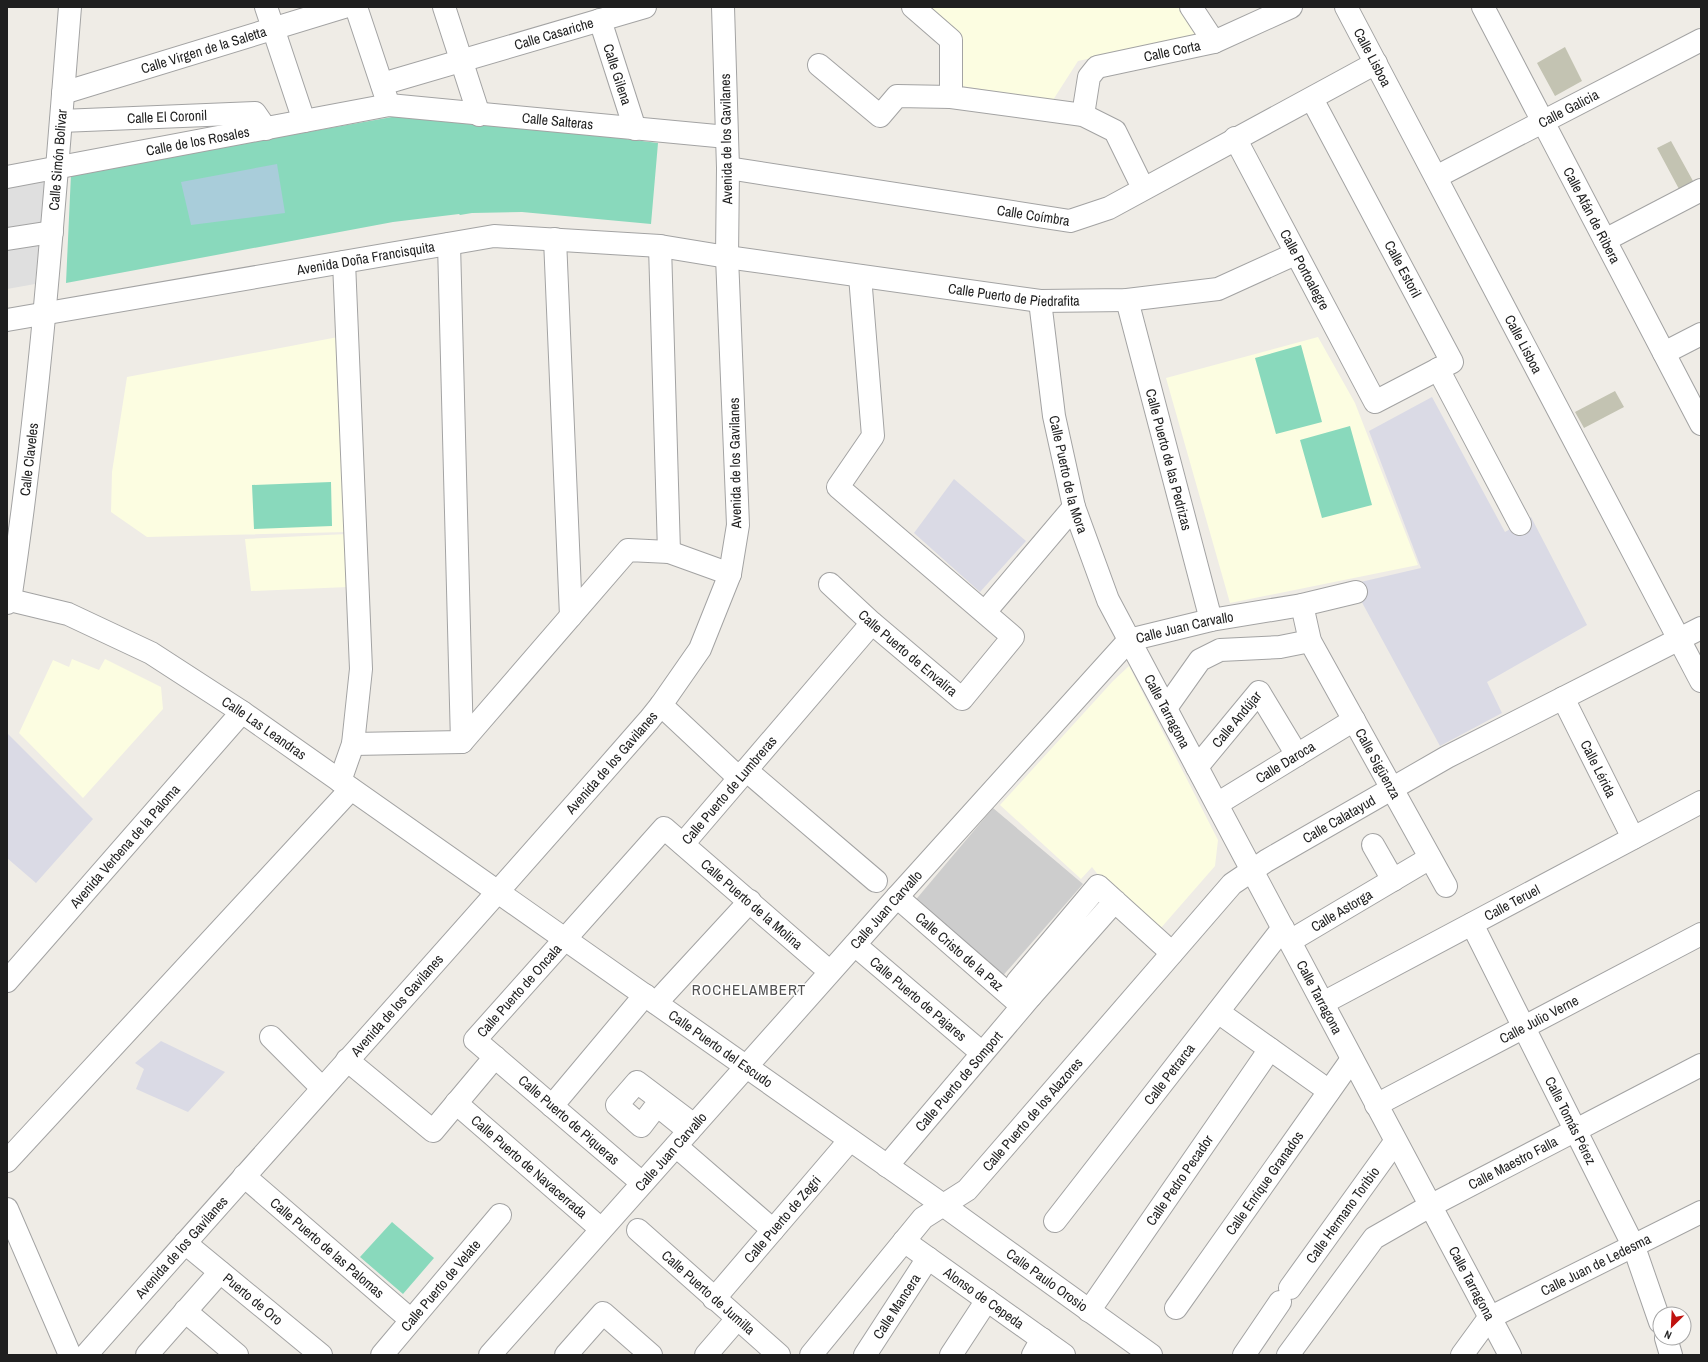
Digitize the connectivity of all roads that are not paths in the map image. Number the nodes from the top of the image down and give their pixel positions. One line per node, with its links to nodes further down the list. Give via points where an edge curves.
1 (71, 7): 21 (street, Calle Simón Bolivar)
2 (266, 7): 14 (street)
3 (344, 7): 14 (street, Calle Virgen de la Saletta)
4 (356, 7): 20 (street)
5 (444, 7): 17 (street)
6 (723, 7): 32 (street, Avenida de los Gavilanes)
7 (913, 7): 22 (street, via 950,40)
8 (1191, 7): 16 (street)
9 (1292, 7): 16 (street, Calle Corta)
10 (1346, 7): 18 (street, Calle Lisboa)
11 (1483, 7): 29 (street, Calle Afán de Ribera)
12 (637, 8): 13 (street, Calle Casariche)
13 (600, 20): 17 (street, Calle Casariche); 31 (street, Calle Gilena)
14 (273, 28): 21 (street, Calle Virgen de la Saletta); 28 (street)
15 (1701, 40): 29 (street, Calle Galicia)
16 (1214, 42): 26 (street, Calle Corta, via 1097,67 1089,77)
17 (461, 60): 20 (street, Calle Casariche); 25 (street)
18 (1376, 63): 23 (street, Calle Coímbra); 37 (street, Calle Lisboa)
19 (820, 65): 22 (street, via 880,116 897,96)
20 (382, 84): 24 (street)
21 (63, 93): 27 (street, Calle Simón Bolivar)
22 (951, 97): 26 (street)
23 (1312, 99): 33 (street, Calle Coímbra); 56 (street, Calle Estoril, via 1452,362)
24 (389, 106): 25 (street, Calle Salteras); 28 (street, Calle de los Rosales)
25 (479, 115): 31 (street, Calle Salteras)
26 (1083, 115): 38 (street, via 1115,131)
27 (61, 121): 30 (street, Calle El Coronil, via 255,113); 34 (street, Calle Simón Bolivar)
28 (304, 122): 30 (street, Calle de los Rosales)
29 (1543, 122): 37 (street, Calle Galicia); 43 (street, Calle Afán de Ribera)
30 (266, 129): 34 (street, Calle de los Rosales)
31 (635, 129): 32 (street, Calle Salteras)
32 (727, 137): 35 (street, Avenida de los Gavilanes)
33 (1235, 138): 38 (street, Calle Coímbra); 46 (street, Calle Portoalegre)
34 (57, 168): 36 (street, Calle de los Rosales); 40 (street, Calle Simón Bolivar)
35 (728, 168): 38 (street, Calle Coímbra, via 1070,221 1109,208); 47 (street, Avenida de los Gavilanes)
36 (7, 177)
37 (1436, 177): 73 (street, Calle Lisboa)
38 (1143, 188)
39 (1701, 190): 43 (street)
40 (52, 232): 41 (street); 52 (street, Calle Simón Bolivar)
41 (7, 239)
42 (555, 239): 44 (street, Avenida Doña Francisquita, via 494,236); 45 (street, Avenida Doña Francisquita); 69 (street)
43 (1605, 240): 55 (street, Calle Afán de Ribera)
44 (449, 244): 48 (street, Avenida Doña Francisquita); 82 (street)
45 (660, 246): 47 (street, Avenida Doña Francisquita); 62 (street)
46 (1295, 254): 50 (street, Calle Puerto de Piedrafita, via 1218,289); 57 (street, Calle Portoalegre)
47 (727, 257): 49 (street, Calle Puerto de Piedrafita); 63 (street, Avenida de los Gavilanes, via 738,525)
48 (344, 262): 52 (street, Avenida Doña Francisquita); 83 (street, via 361,668)
49 (860, 276): 51 (street, Calle Puerto de Piedrafita); 68 (street, via 873,436 838,487)
50 (1127, 300): 51 (street, Calle Puerto de Piedrafita); 70 (street, Calle Puerto de las Pedrizas)
51 (1040, 301): 59 (street, Calle Puerto de la Mora, via 1054,416)
52 (45, 313): 53 (street, Avenida Doña Francisquita); 60 (street, Calle Claveles)
53 (7, 320)
54 (1701, 334): 55 (street)
55 (1664, 353): 58 (street, Calle Afán de Ribera)
56 (1438, 369): 57 (street, Calle Estoril); 61 (street)
57 (1375, 402)
58 (1701, 424)
59 (1074, 506): 68 (street); 74 (street, Calle Puerto de la Mora, via 1108,600)
60 (14, 523): 66 (street, Calle Claveles)
61 (1520, 524)
62 (669, 552): 63 (street); 69 (street, via 628,550)
63 (730, 574): 78 (street, Avenida de los Gavilanes, via 700,650)
64 (830, 584): 71 (street, Calle Puerto de Envalira)
65 (1356, 592): 67 (street, Calle Juan Carvallo)
66 (9, 601): 80 (street, Calle Las Leandras, via 68,614 151,653)
67 (1302, 605): 70 (street, Calle Juan Carvallo); 75 (street, Calle Sigüenza)
68 (985, 612): 71 (street, Calle Puerto de Envalira, via 1013,637 962,698)
69 (570, 616): 82 (street)
70 (1211, 620): 74 (street, Calle Juan Carvallo)
71 (872, 623): 86 (street, Calle Puerto de Lumbreras)
72 (1701, 628): 73 (street, Calle Calatayud)
73 (1679, 639): 76 (street, Calle Lisboa); 77 (street, Calle Calatayud)
74 (1129, 640): 79 (street, Calle Tarragona); 100 (street, Calle Juan Carvallo)
75 (1310, 642): 79 (street, via 1280,647 1220,650 1200,660); 81 (street, Calle Sigüenza)
76 (1701, 681)
77 (1563, 698): 88 (street, Calle Calatayud); 91 (street, Calle Lérida)
78 (661, 705): 86 (street); 99 (street, Avenida de los Gavilanes)
79 (1166, 708): 85 (street, Calle Tarragona)
80 (242, 712): 87 (street, Calle Las Leandras); 109 (street, Avenida Verbena de la Paloma)
81 (1354, 720): 84 (street, Calle Daroca); 88 (street, Calle Sigüenza)
82 (462, 742): 83 (street)
83 (353, 744): 87 (street)
84 (1297, 755): 85 (street, Calle Andújar, via 1259,692); 90 (street, Calle Daroca)
85 (1197, 767): 90 (street, Calle Tarragona)
86 (743, 774): 92 (street, Calle Puerto de Lumbreras); 97 (street)
87 (346, 785): 99 (street, Calle Las Leandras); 132 (street)
88 (1392, 788): 94 (street, Calle Sigüenza); 95 (street, Calle Calatayud)
89 (1701, 802): 91 (street, Calle Teruel)
90 (1217, 804): 95 (street, Calle Tarragona)
91 (1633, 838): 102 (street, Calle Teruel)
92 (683, 844): 101 (street, Calle Puerto de la Molina); 105 (street, Calle Puerto de Lumbreras, via 664,828)
93 (1373, 845): 96 (street)
94 (1430, 858): 96 (street, Calle Astorga); 98 (street, Calle Sigüenza)
95 (1252, 870): 104 (street, Calle Tarragona); 107 (street, Calle Puerto de los Alazores, via 1232,884)
96 (1393, 880): 104 (street, Calle Astorga)
97 (876, 881)
98 (1446, 886)
99 (499, 892): 105 (street, Calle Puerto del Escudo); 120 (street, Avenida de los Gavilanes)
100 (897, 897): 106 (street, Calle Juan Carvallo); 111 (street, Calle Cristo de la Paz)
101 (750, 901): 108 (street, Calle Puerto de la Molina); 110 (street)
102 (1472, 924): 112 (street, Calle Teruel); 114 (street, Calle Tomás Pérez)
103 (1701, 934): 114 (street, Calle Julio Verne)
104 (1287, 935): 112 (street, Calle Tarragona); 113 (street, Calle Petrarca)
105 (564, 938): 110 (street, Calle Puerto del Escudo); 118 (street, Calle Puerto de Oncala, via 475,1040)
106 (855, 945): 117 (street, Calle Puerto de Pajares); 122 (street, Calle Juan Carvallo)
107 (1172, 953): 111 (street, via 1098,886 1017,982); 136 (street, Calle Puerto de los Alazores, via 967,1190)
108 (821, 964)
109 (7, 981)
110 (651, 999): 122 (street, Calle Puerto del Escudo); 127 (street)
111 (1026, 1001): 117 (street, Calle Puerto de Somport)
112 (1323, 1003): 119 (street, Calle Tarragona)
113 (1218, 1012): 116 (street); 141 (street, Calle Petrarca)
114 (1524, 1027): 126 (street, Calle Julio Verne); 128 (street, Calle Tomás Pérez)
115 (272, 1037): 123 (street)
116 (1270, 1049): 124 (street); 155 (street, Calle Pedro Pecador)
117 (982, 1053): 133 (street, Calle Puerto de Somport)
118 (495, 1057): 125 (street, Calle Puerto de Oncala); 127 (street, Calle Puerto de Piqueras)
119 (1352, 1059): 124 (street, Calle Enrique Granados); 126 (street, Calle Tarragona)
120 (347, 1060): 123 (street, Avenida de los Gavilanes); 125 (street, Calle Puerto de Oncala, via 433,1131)
121 (1701, 1065): 128 (street, Calle Maestro Falla)
122 (746, 1067): 129 (street, Calle Juan Carvallo); 130 (street, Calle Puerto del Escudo)
123 (322, 1088): 134 (street, Avenida de los Gavilanes)
124 (1329, 1091): 153 (street, Calle Enrique Granados)
125 (456, 1103): 142 (street, Calle Puerto de Navacerrada)
126 (1376, 1105): 131 (street, Calle Tarragona)
127 (552, 1106): 135 (street, Calle Puerto de Piqueras)
128 (1576, 1130): 137 (street, Calle Maestro Falla); 147 (street, Calle Tomás Pérez)
129 (686, 1134): 135 (street, Calle Juan Carvallo); 144 (street)
130 (850, 1140): 133 (street, Calle Puerto del Escudo); 144 (street, Calle Puerto de Zegri)
131 (1395, 1142): 137 (street, Calle Tarragona); 176 (street, Calle Hermano Toribio)
132 (7, 1161)
133 (887, 1166): 136 (street, Calle Puerto del Escudo)
134 (244, 1176): 146 (street, Avenida de los Gavilanes); 158 (street, Calle Puerto de las Palomas)
135 (642, 1183): 142 (street, Calle Juan Carvallo)
136 (943, 1206): 145 (street, Calle Puerto de los Alazores, via 923,1218); 155 (street, Calle Paulo Orosio)
137 (1430, 1206): 156 (street, Calle Tarragona); 177 (street, Calle Maestro Falla, via 1374,1238)
138 (7, 1209): 161 (street)
139 (1701, 1212): 147 (street, Calle Juan de Ledesma)
140 (500, 1215): 158 (street, Calle Puerto de Velate)
141 (1055, 1221)
142 (601, 1229): 167 (street, Calle Juan Carvallo)
143 (638, 1230): 150 (street, Calle Puerto de Jumilla)
144 (773, 1230): 150 (street, Calle Puerto de Zegri)
145 (904, 1241): 148 (street, Alonso de Cepeda); 171 (street, Calle Puerto de los Alazores)
146 (185, 1243): 149 (street, Puerto de Oro); 162 (street, Avenida de los Gavilanes)
147 (1634, 1247): 152 (street, Calle Tomás Pérez); 156 (street, Calle Juan de Ledesma)
148 (928, 1258): 151 (street, Alonso de Cepeda); 172 (street, Calle Mancera)
149 (220, 1272): 154 (street); 165 (street, Puerto de Oro)
150 (714, 1299): 157 (street, Calle Puerto de Jumilla)
151 (987, 1300): 159 (street, Alonso de Cepeda); 173 (street)
152 (1654, 1306)
153 (1176, 1308)
154 (185, 1311): 163 (street); 164 (street)
155 (1089, 1311): 175 (street, Calle Paulo Orosio)
156 (1489, 1318): 178 (street); 179 (street, Calle Tarragona)
157 (737, 1319): 169 (street); 170 (street, Calle Puerto de Jumilla)
158 (411, 1320): 166 (street, Calle Puerto de Velate)
159 (1037, 1347): 174 (street, Alonso de Cepeda)
160 (644, 1353): 168 (street, via 603,1313)
161 (70, 1355)
162 (86, 1355)
163 (146, 1355)
164 (237, 1355)
165 (321, 1355)
166 (382, 1355)
167 (490, 1355)
168 (566, 1355)
169 (706, 1355)
170 (779, 1355)
171 (811, 1355)
172 (865, 1355)
173 (951, 1355)
174 (1064, 1355)
175 (1151, 1355)
176 (1244, 1355)
177 (1288, 1355)
178 (1462, 1355)
179 (1510, 1355)

